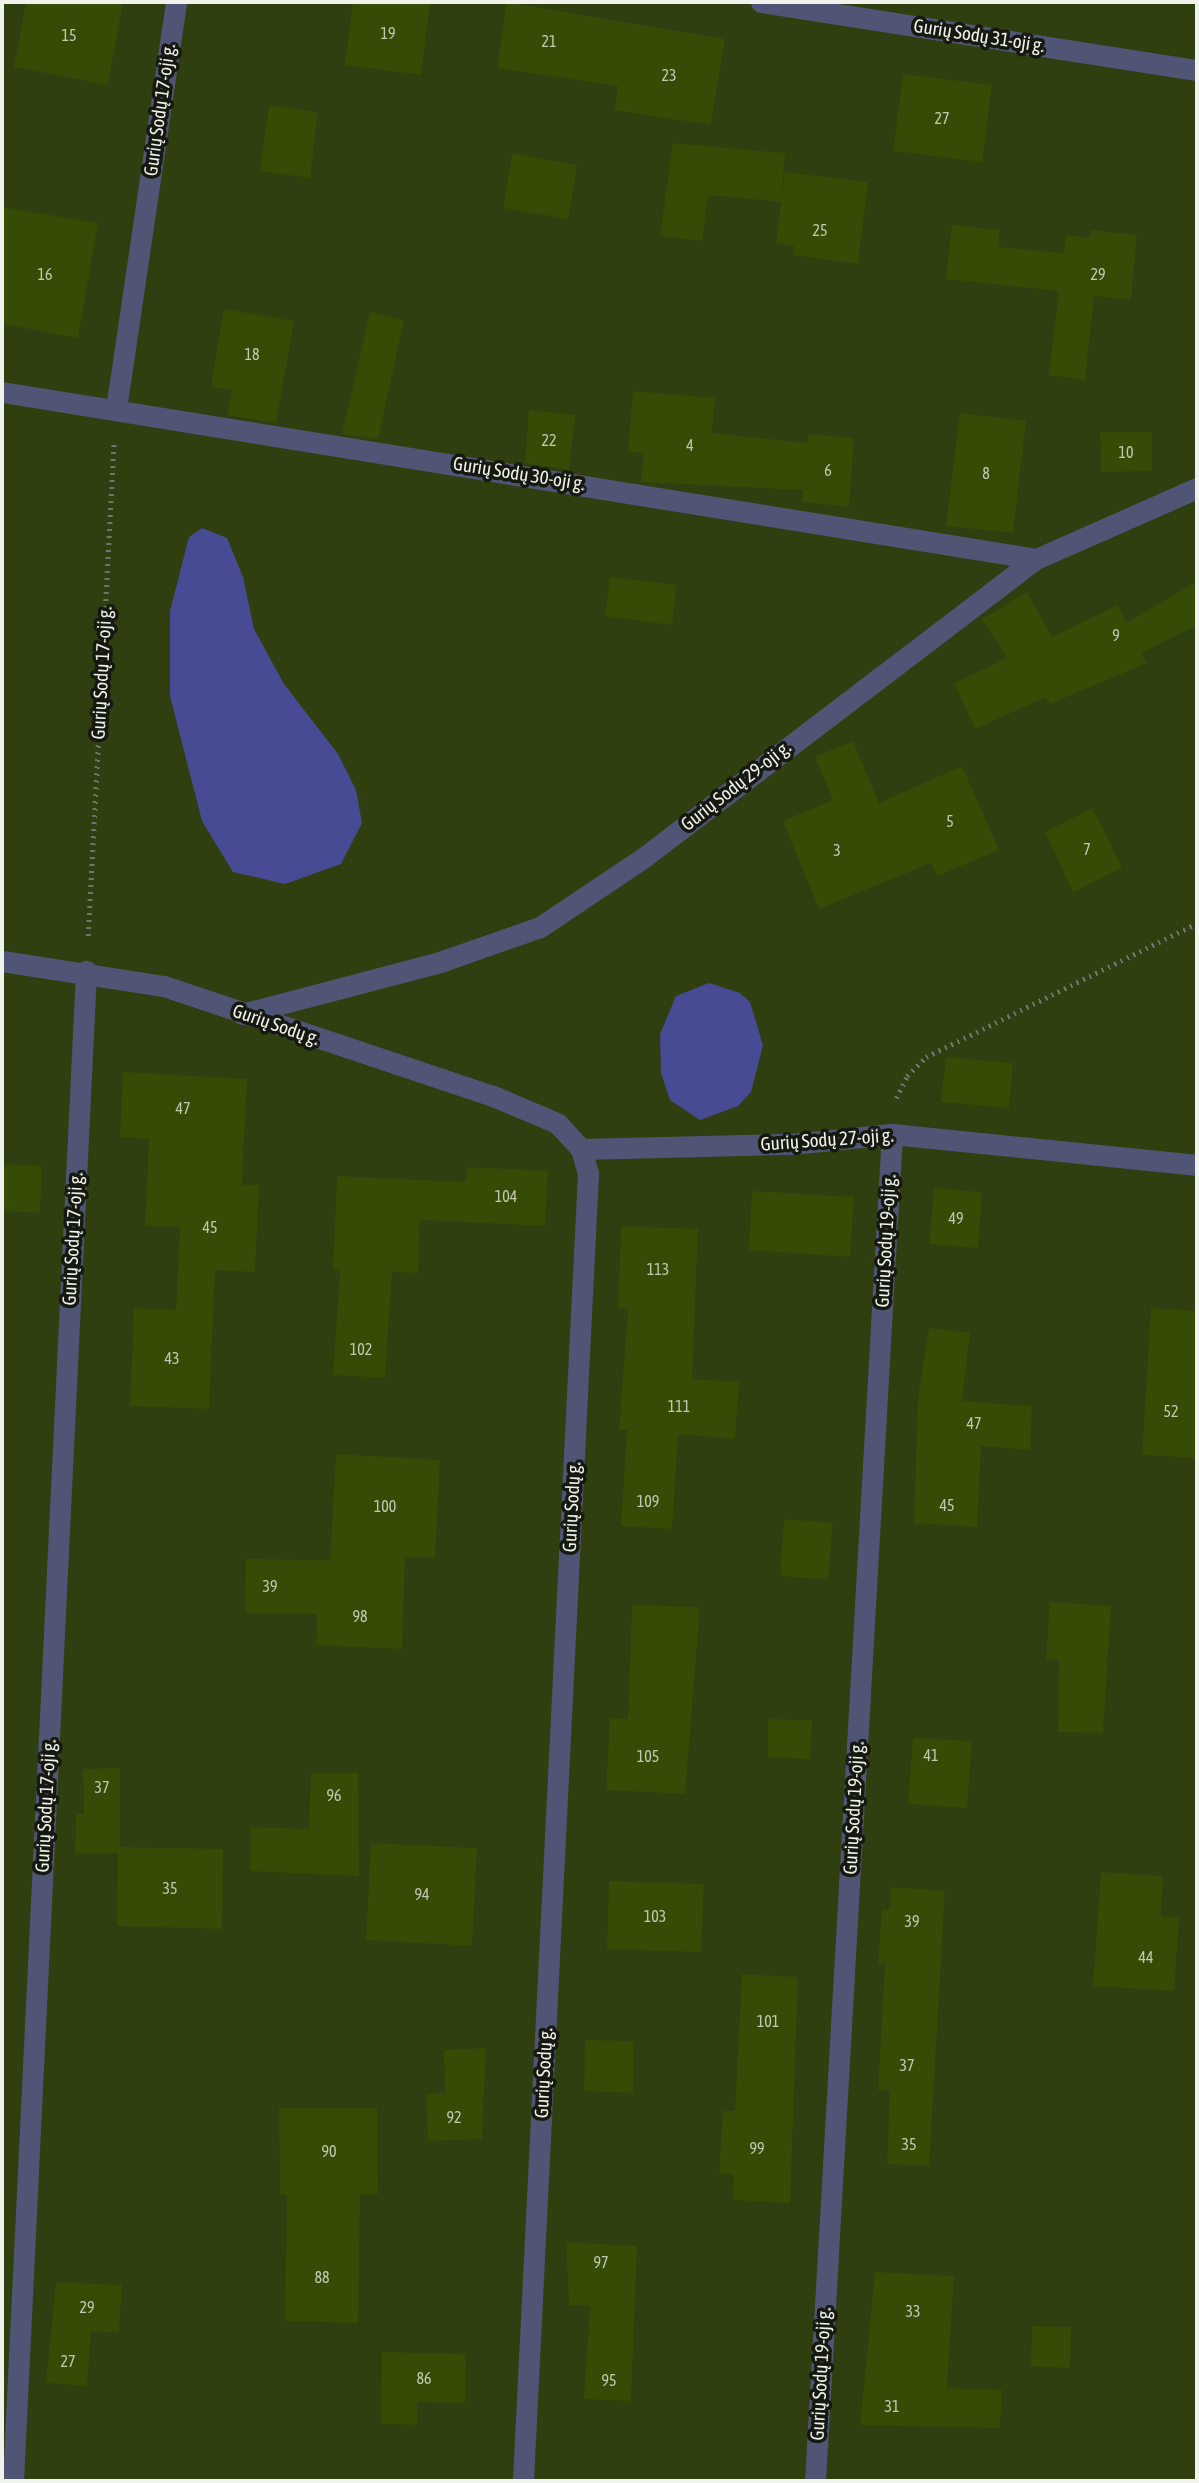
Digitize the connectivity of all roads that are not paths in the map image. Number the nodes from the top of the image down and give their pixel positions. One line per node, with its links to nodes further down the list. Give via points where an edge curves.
1 (176, 2): 5 (street, Gurių Sodų 17-oji g.)
2 (761, 2): 3 (street, Gurių Sodų 31-oji g.)
3 (1197, 70)
4 (2, 391): 5 (street, Gurių Sodų 30-oji g.)
5 (116, 409): 7 (street, Gurių Sodų 30-oji g.)
6 (1197, 488): 7 (street, Gurių Sodų 29-oji g.)
7 (1036, 559): 10 (street, Gurių Sodų 29-oji g., via 643,858 540,927 440,962)
8 (2, 961): 9 (street, Gurių Sodų g.)
9 (86, 971): 10 (street, Gurių Sodų g., via 164,986); 14 (street, Gurių Sodų 17-oji g.)
10 (242, 1014): 12 (street, Gurių Sodų g., via 493,1096 557,1124)
11 (892, 1134): 12 (street, Gurių Sodų 27-oji g., via 791,1144); 13 (street, Gurių Sodų 27-oji g.); 16 (street, Gurių Sodų 19-oji g.)
12 (581, 1149): 15 (street, Gurių Sodų g., via 588,1174)
13 (1197, 1165)
14 (13, 2481)
15 (523, 2481)
16 (815, 2481)

